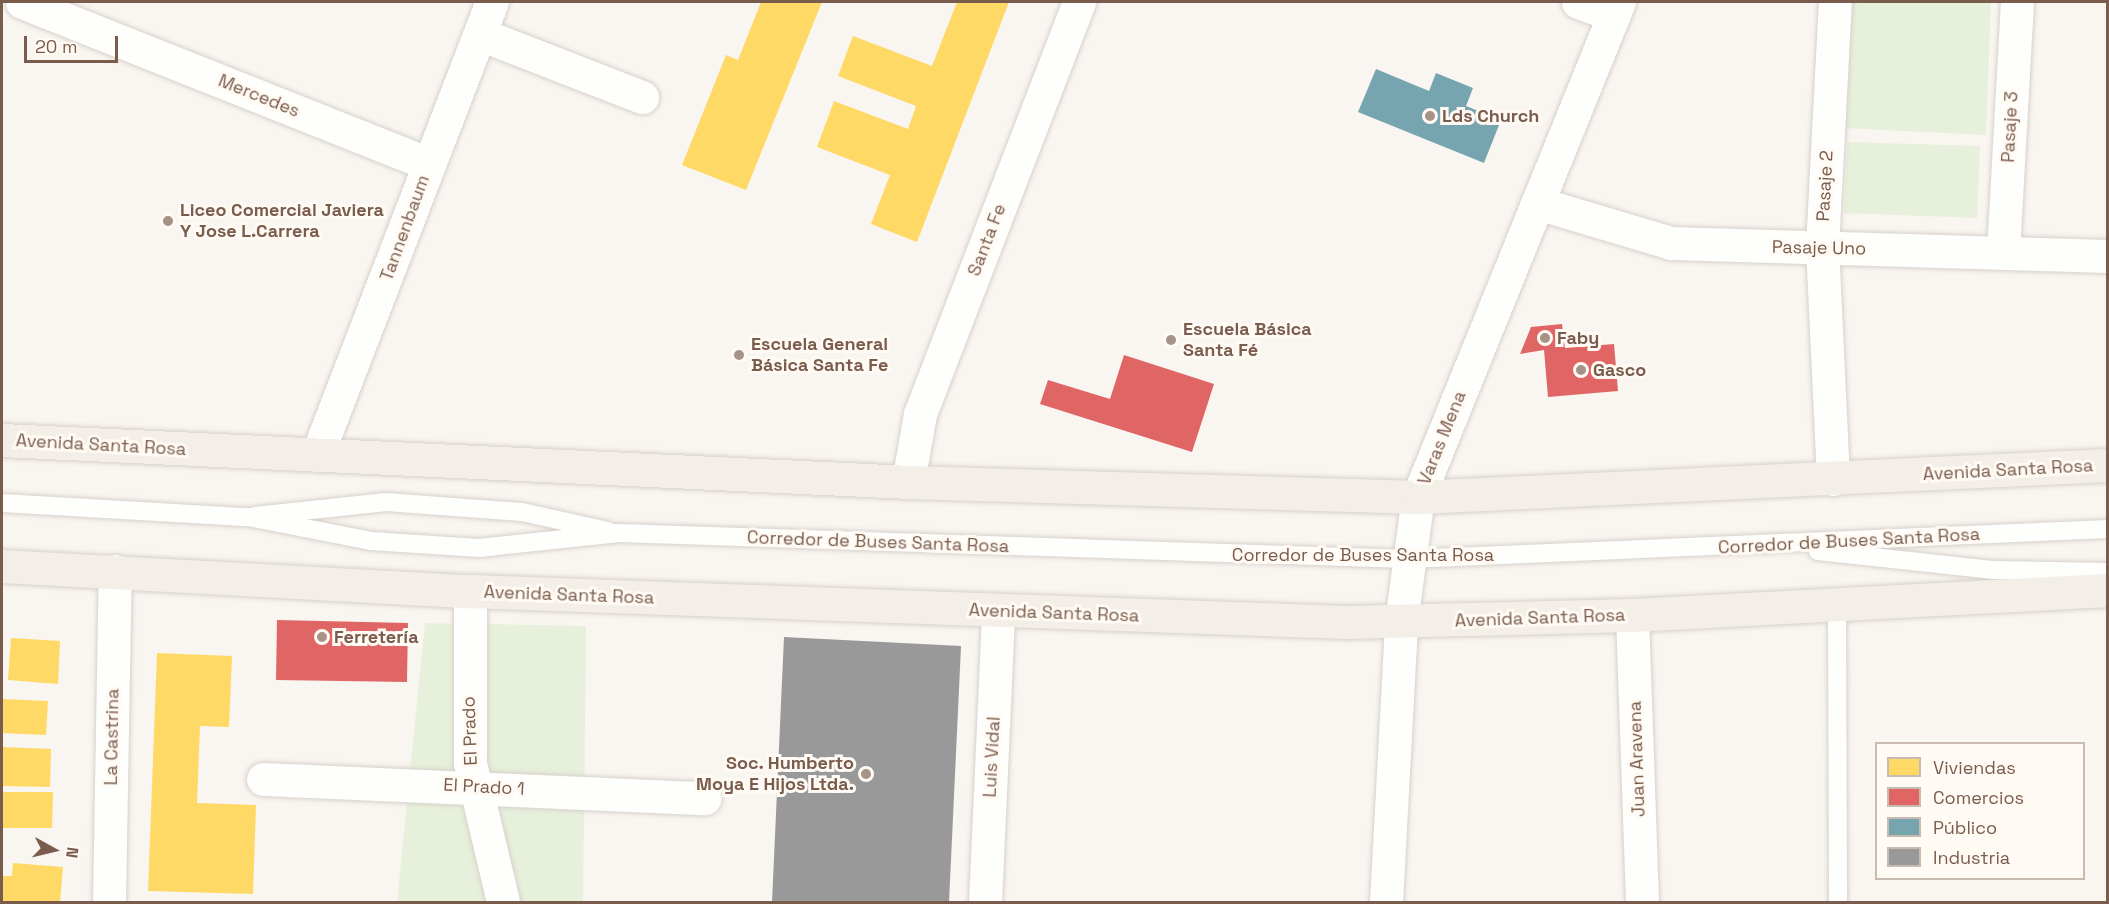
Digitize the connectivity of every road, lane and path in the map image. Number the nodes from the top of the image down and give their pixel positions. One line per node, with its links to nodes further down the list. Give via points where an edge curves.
1 (7, 2): 9 (street)
2 (22, 2): 12 (street, Mercedes)
3 (492, 2): 10 (street, Tannenbaum)
4 (1079, 2): 21 (street, Santa Fe, via 920,414)
5 (1578, 2): 8 (street)
6 (1835, 2): 14 (street, Pasaje 2)
7 (2017, 2): 15 (street, Pasaje 3)
8 (1616, 8): 13 (street, Varas Mena)
9 (2, 17)
10 (480, 34): 11 (street); 12 (street, Tannenbaum)
11 (642, 97)
12 (429, 164): 18 (street, Tannenbaum)
13 (1537, 203): 14 (street, Pasaje Uno, via 1671,243); 22 (street, Varas Mena)
14 (1822, 247): 15 (street, Pasaje Uno); 20 (street, Pasaje 2)
15 (2003, 252): 16 (street, Pasaje Uno)
16 (2108, 255)
17 (2, 440): 18 (main road, Avenida Santa Rosa)
18 (317, 455): 21 (main road, Avenida Santa Rosa)
19 (2108, 465): 20 (main road, Avenida Santa Rosa)
20 (1833, 479): 22 (main road, Avenida Santa Rosa)
21 (908, 482): 22 (main road, Avenida Santa Rosa)
22 (1418, 497): 28 (street, Varas Mena)
23 (2, 503): 24 (lane, Corredor de Buses Santa Rosa)
24 (248, 517): 26 (lane, Corredor de Buses Santa Rosa, via 371,541 479,548); 26 (lane, Corredor de Buses Santa Rosa, via 386,502 522,512)
25 (2108, 530): 27 (lane, Corredor de Buses Santa Rosa)
26 (619, 533): 28 (lane, Corredor de Buses Santa Rosa)
27 (1762, 545): 28 (lane, Corredor de Buses Santa Rosa); 31 (lane, via 1943,566)
28 (1408, 559): 37 (street, Varas Mena)
29 (2, 566): 30 (main road, Avenida Santa Rosa)
30 (115, 571): 33 (main road, Avenida Santa Rosa); 41 (street, La Castrina)
31 (2108, 572)
32 (2108, 590): 34 (main road, Avenida Santa Rosa)
33 (470, 591): 35 (main road, Avenida Santa Rosa); 39 (street, El Prado)
34 (1837, 605): 36 (main road, Avenida Santa Rosa); 46 (lane)
35 (998, 611): 37 (main road, Avenida Santa Rosa); 43 (street, Luis Vidal)
36 (1632, 615): 37 (main road, Avenida Santa Rosa); 45 (street, Juan Aravena)
37 (1401, 622): 44 (street, Varas Mena)
38 (262, 779): 39 (street, El Prado 1)
39 (474, 787): 40 (street, El Prado 1); 42 (street, El Prado)
40 (705, 798)
41 (109, 903)
42 (503, 903)
43 (985, 903)
44 (1386, 903)
45 (1642, 903)
46 (1838, 903)

